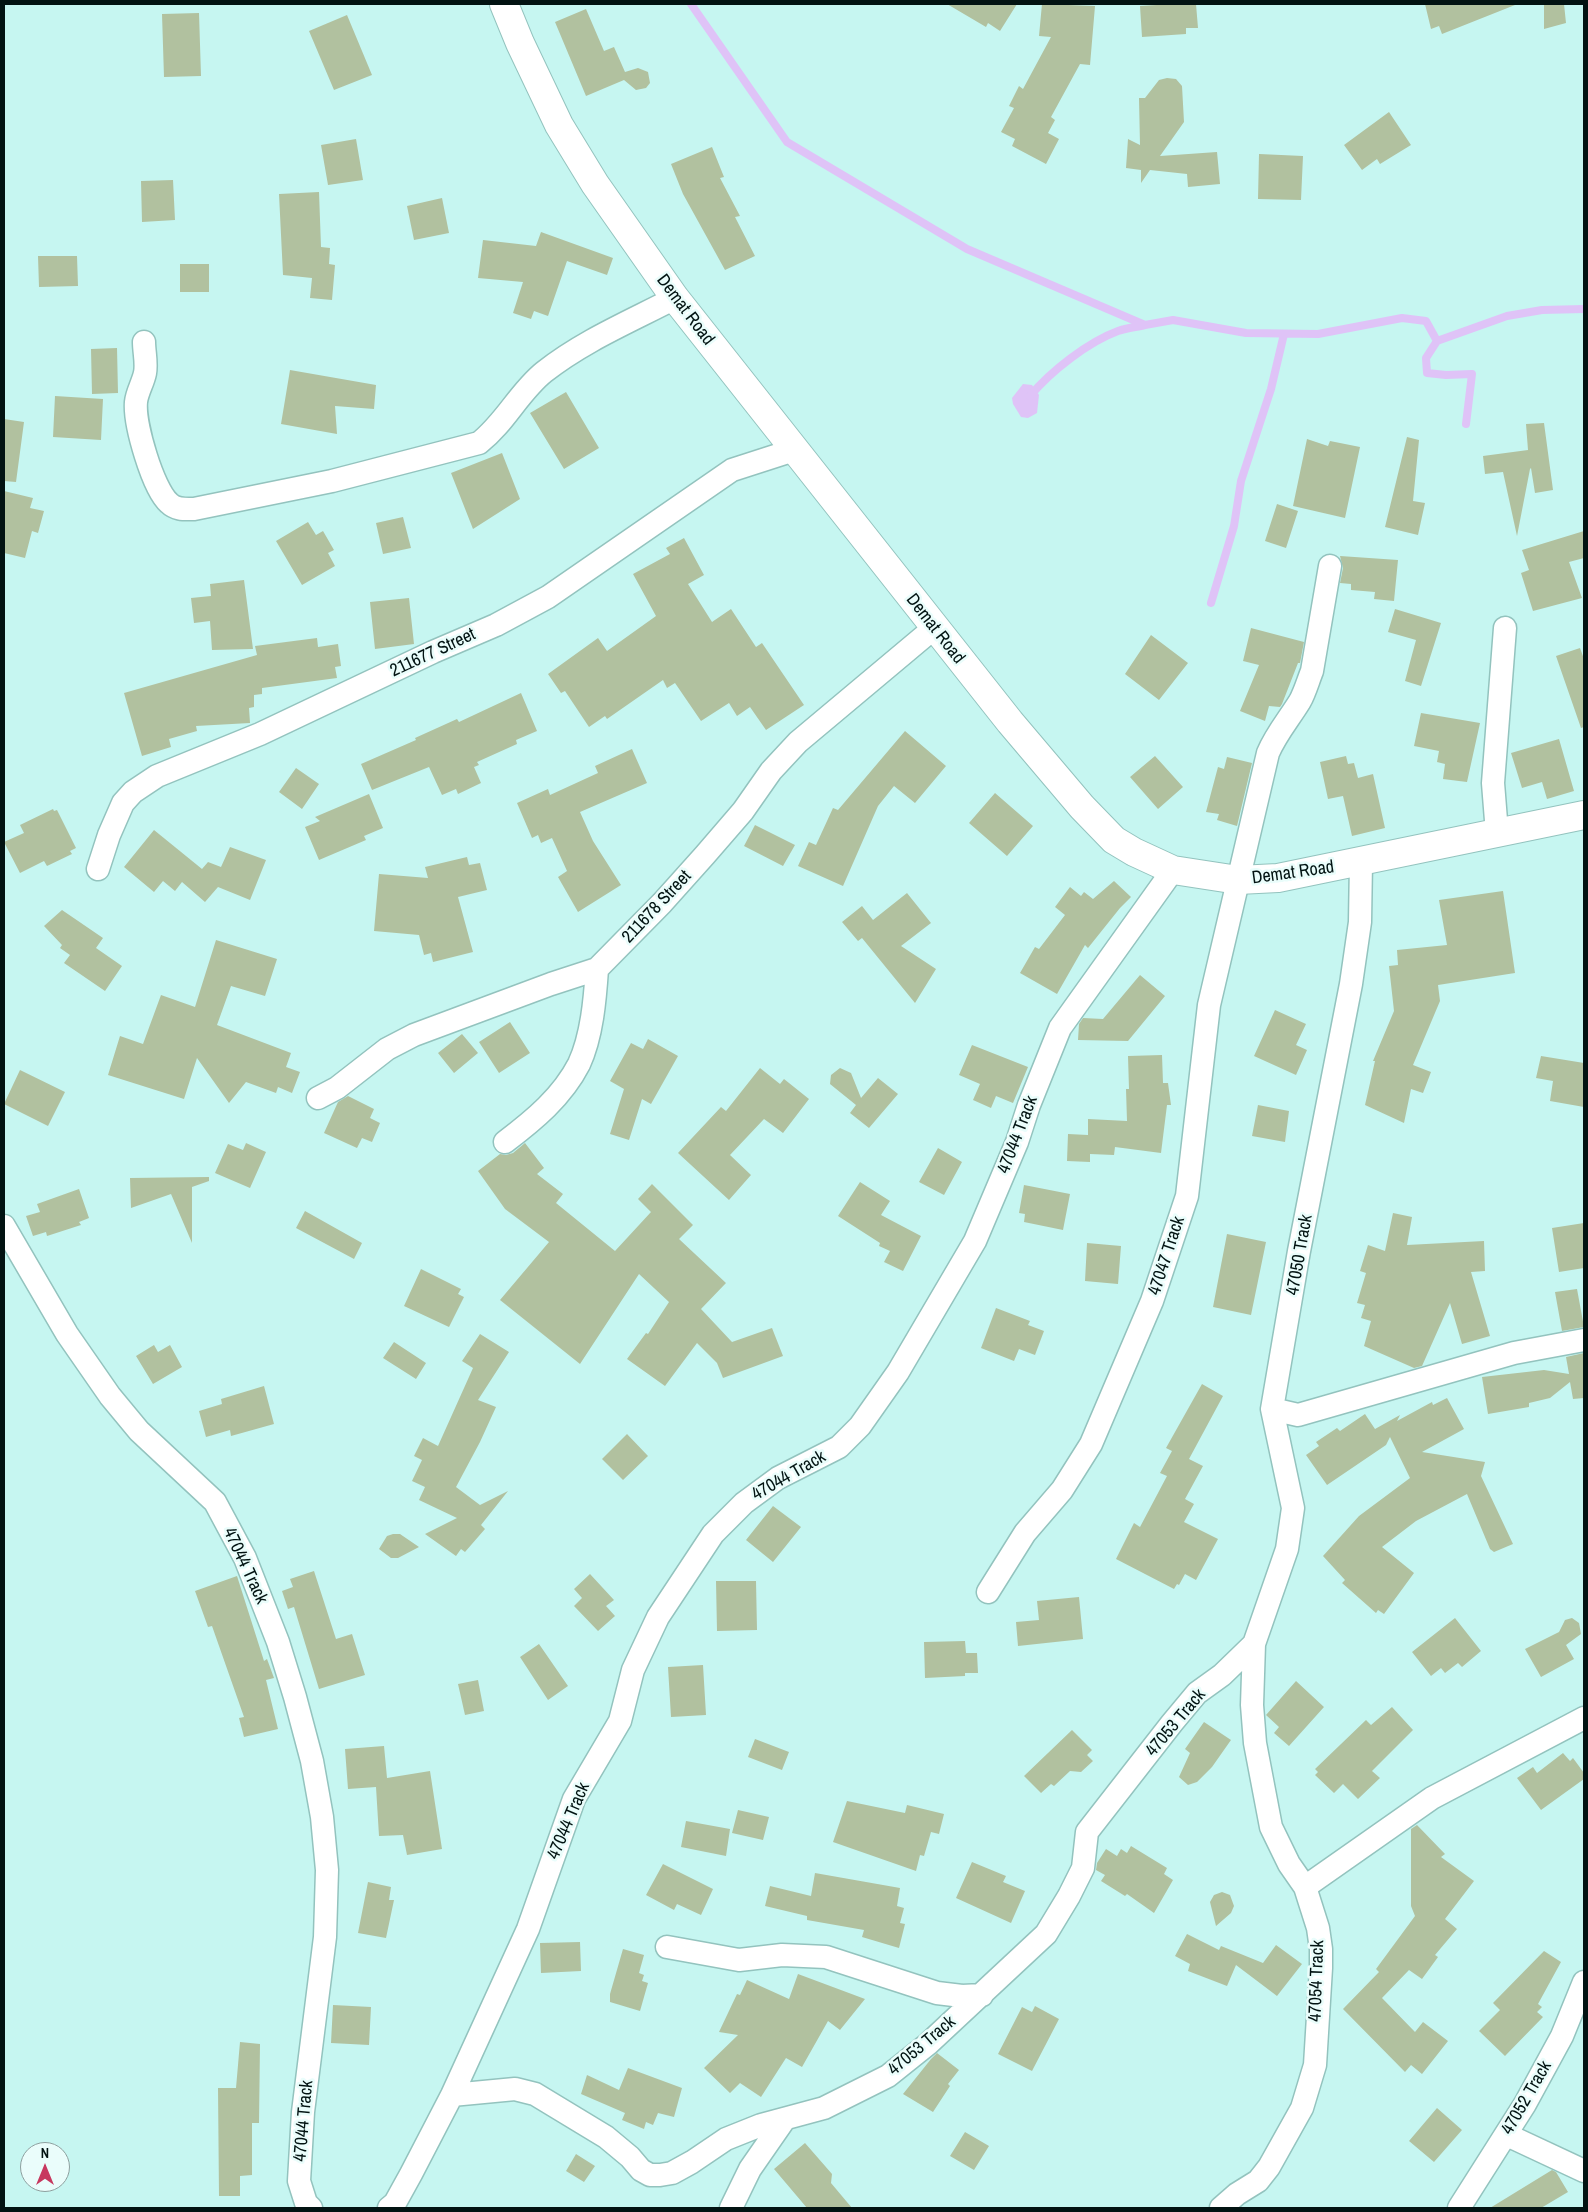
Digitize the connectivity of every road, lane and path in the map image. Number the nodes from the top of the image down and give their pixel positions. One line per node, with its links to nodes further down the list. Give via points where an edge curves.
1 (504, 4): 2 (street, Demat Road, via 559,125 594,184)
2 (675, 298): 3 (street, via 586,345 544,372 479,443 332,481 194,509 169,504 157,488 143,444 136,402 145,372); 4 (street, Demat Road)
3 (144, 342)
4 (794, 450): 6 (street, Demat Road); 11 (street, 211677 Street, via 732,470 555,592 496,625 260,734 157,776 133,792 123,804)
5 (1330, 566): 13 (street, 47047 Track, via 1312,671 1304,694 1273,740 1268,753)
6 (934, 628): 12 (street, Demat Road, via 1082,807 1114,840); 14 (street, 211678 Street, via 798,742 705,855)
7 (1505, 628): 9 (street, via 1492,783)
8 (1584, 815): 9 (street, Demat Road)
9 (1497, 833): 10 (street, Demat Road)
10 (1361, 862): 13 (street, Demat Road, via 1278,878); 19 (street, 47050 Track, via 1360,922 1351,984)
11 (98, 869)
12 (1173, 870): 13 (street, Demat Road); 27 (street, 47044 Track, via 1060,1028 975,1241 893,1380 860,1426 839,1447 778,1478 744,1503 713,1534 658,1617 633,1670 620,1721 574,1799 528,1929)
13 (1238, 880): 20 (street, 47047 Track, via 1209,1005 1187,1196 1152,1301 1091,1444 1062,1490 1026,1533)
14 (597, 969): 15 (street, 211678 Street, via 414,1035 387,1049 337,1088); 16 (street, via 587,1037 579,1063 538,1117)
15 (318, 1098)
16 (505, 1142)
17 (4, 1226): 31 (street, 47044 Track, via 67,1334 110,1396 139,1431 215,1502 244,1558 296,1697 312,1761 327,1870 325,1937 303,2112 299,2181 306,2204)
18 (1584, 1340): 19 (street, via 1514,1353 1298,1415)
19 (1272, 1409): 21 (street, 47050 Track, via 1293,1508 1287,1549)
20 (988, 1592)
21 (1254, 1644): 23 (street, 47054 Track, via 1252,1705 1271,1827 1289,1864); 26 (street, 47053 Track, via 1198,1693 1112,1799 1087,1832 1083,1868 1046,1934)
22 (1584, 1718): 23 (street, via 1432,1798)
23 (1305, 1887): 34 (street, 47054 Track, via 1321,1949 1314,2065 1302,2108 1270,2167 1258,2181)
24 (666, 1947): 26 (street, via 739,1960 782,1955 826,1957 937,1993)
25 (1584, 1982): 29 (street, 47052 Track, via 1562,2036)
26 (982, 1994): 28 (street, 47053 Track, via 888,2076 824,2108)
27 (452, 2094): 28 (street, 47053 Track, via 515,2089 535,2094 606,2137 650,2175 672,2173 726,2139); 32 (street, 47044 Track, via 395,2204)
28 (784, 2120): 33 (street, via 750,2169)
29 (1506, 2135): 30 (street); 35 (street, 47052 Track)
30 (1584, 2171)
31 (311, 2208)
32 (389, 2208)
33 (730, 2208)
34 (1222, 2208)
35 (1458, 2208)

